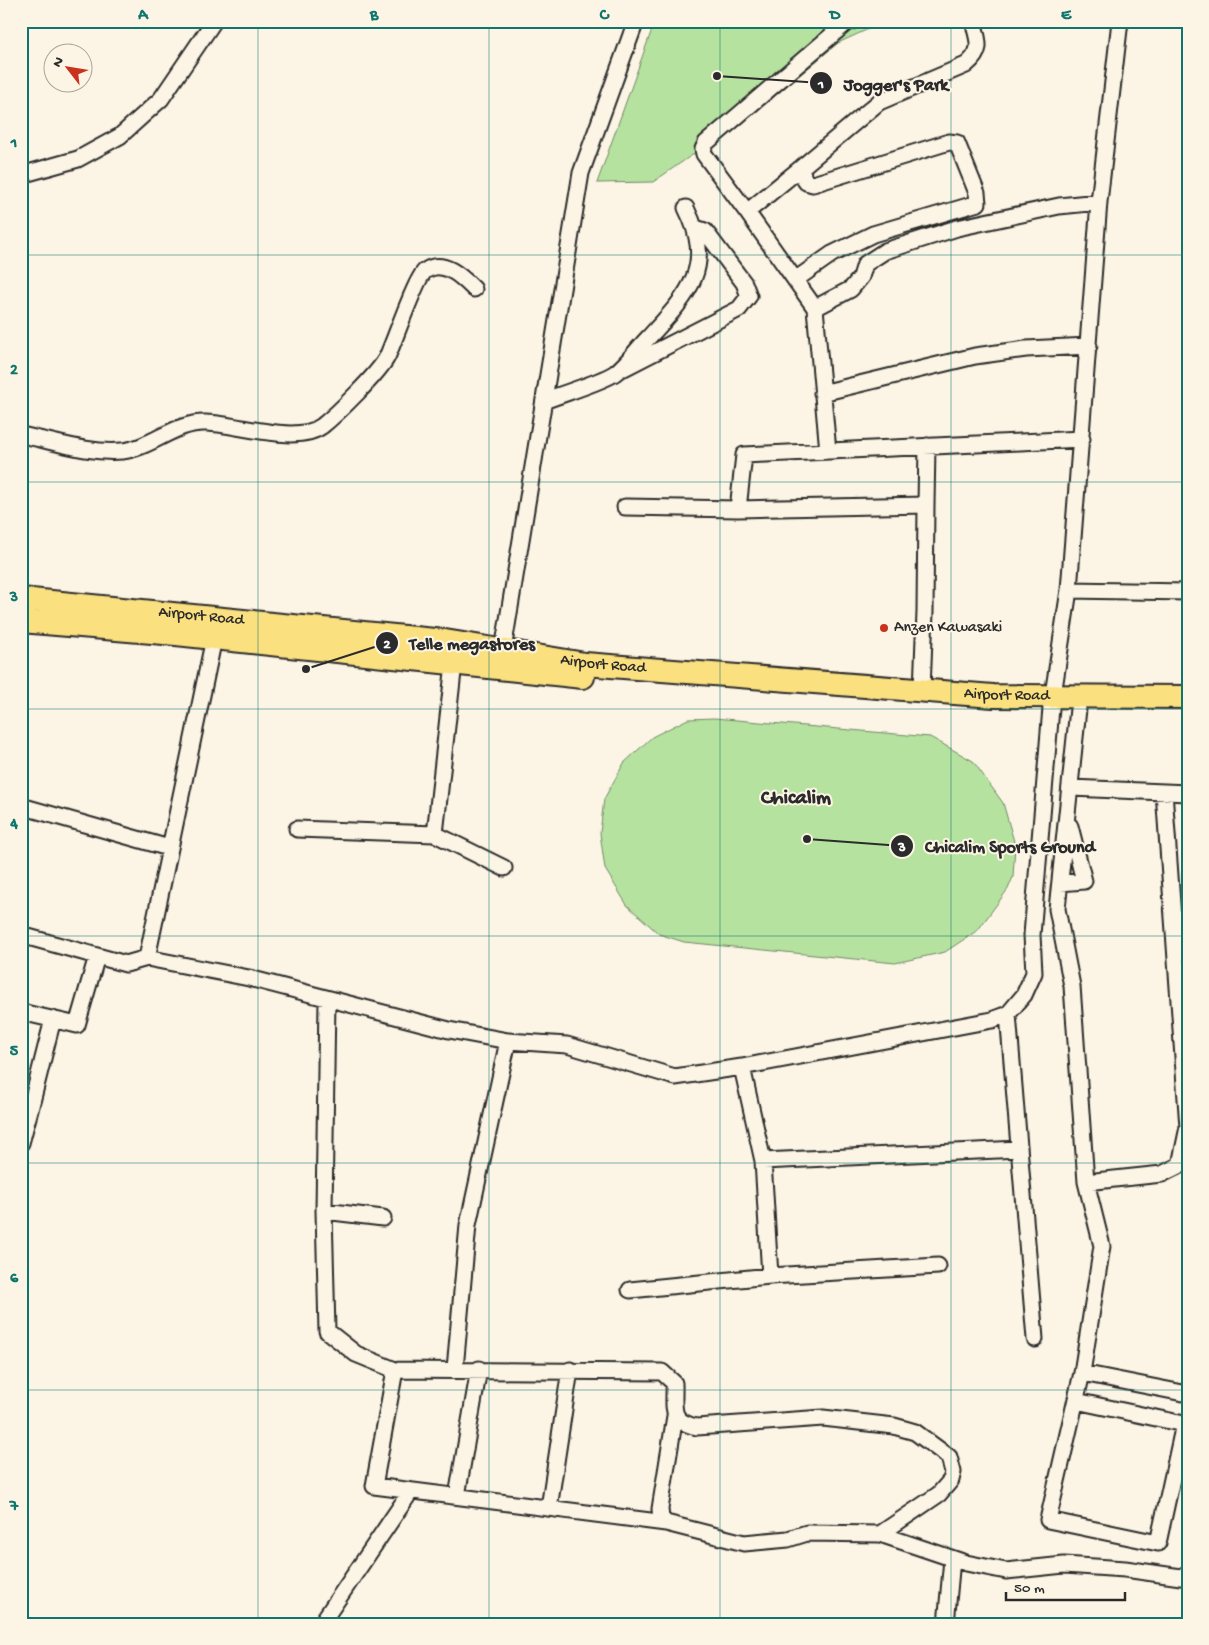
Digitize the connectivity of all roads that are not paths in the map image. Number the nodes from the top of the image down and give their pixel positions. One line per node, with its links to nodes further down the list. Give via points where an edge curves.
1 (214, 21): 7 (street, via 161,99 120,136 78,159)
2 (636, 21): 18 (street, via 581,173)
3 (852, 21): 10 (street, via 706,143 704,154)
4 (973, 21): 6 (street, via 980,48 975,58 966,65 879,102)
5 (1120, 21): 8 (street)
6 (802, 167): 10 (street); 12 (street, via 802,176 813,184 949,142 957,143 978,203 873,234 832,254)
7 (21, 176)
8 (1100, 202): 14 (street, via 1059,206 957,228 885,251 866,264 851,289); 15 (street)
9 (686, 208): 11 (street)
10 (747, 212): 12 (street)
11 (696, 228): 16 (street, via 697,268 693,283 682,302); 16 (street, via 705,231 744,283 749,296 739,309)
12 (795, 280): 14 (street)
13 (474, 289): 19 (street, via 457,272 442,266 426,271 417,283 386,359 343,408 320,427 300,435 206,422 180,428 151,443 122,451 90,449)
14 (815, 308): 17 (street)
15 (1089, 346): 17 (street, via 1026,349 975,356); 20 (street)
16 (615, 373): 18 (street)
17 (822, 393): 22 (street)
18 (544, 401): 31 (street)
19 (21, 434)
20 (1082, 439): 21 (street); 26 (street)
21 (927, 446): 22 (street); 23 (street)
22 (828, 451): 25 (street, via 744,455)
23 (926, 505): 25 (street); 33 (street)
24 (625, 507): 25 (street)
25 (738, 508)
26 (1069, 590): 27 (street); 35 (street)
27 (1188, 592)
28 (21, 599): 32 (highway, Airport Road, via 152,610)
29 (21, 621): 30 (highway, Airport Road)
30 (214, 638): 32 (highway, Airport Road); 45 (street)
31 (503, 650): 32 (highway, Airport Road); 33 (highway, Airport Road, via 585,664)
32 (455, 653): 35 (highway, Airport Road, via 669,686 844,698); 44 (street)
33 (922, 690): 35 (highway, Airport Road)
34 (1188, 697): 35 (highway, Airport Road)
35 (1052, 702): 36 (highway, Airport Road); 53 (street, via 1032,935 1034,973 1024,995)
36 (1078, 709): 37 (highway, Airport Road); 38 (street)
37 (1188, 712)
38 (1071, 788): 39 (street); 42 (street)
39 (1164, 792): 40 (street); 61 (street, via 1188,1127 1180,1165 1162,1174)
40 (1188, 793)
41 (21, 806): 45 (street)
42 (1068, 818): 47 (street); 47 (street, via 1084,881)
43 (297, 830): 44 (street)
44 (435, 834): 46 (street)
45 (169, 848): 50 (street)
46 (504, 868)
47 (1060, 883): 61 (street, via 1057,909 1072,986)
48 (21, 934): 49 (street)
49 (97, 956): 50 (street, via 126,964); 54 (street, via 77,1025)
50 (147, 958): 51 (street, via 249,978)
51 (327, 999): 55 (street, via 449,1030); 62 (street)
52 (21, 1012): 54 (street)
53 (1008, 1014): 56 (street, via 992,1020); 59 (street)
54 (52, 1020): 57 (street)
55 (508, 1041): 56 (street, via 567,1044 675,1077); 68 (street, via 468,1225)
56 (742, 1067): 60 (street)
57 (26, 1109): 58 (street)
58 (21, 1143)
59 (1019, 1149): 60 (street); 67 (street)
60 (763, 1161): 65 (street)
61 (1086, 1182): 72 (street, via 1102,1246)
62 (324, 1211): 63 (street); 70 (street, via 327,1331 356,1354)
63 (383, 1218)
64 (938, 1266): 65 (street)
65 (770, 1276): 66 (street)
66 (630, 1290)
67 (1035, 1339)
68 (455, 1369): 69 (street); 70 (street)
69 (479, 1369): 71 (street); 77 (street)
70 (395, 1370): 76 (street, via 374,1486)
71 (570, 1370): 75 (street, via 662,1372 674,1383); 78 (street)
72 (1082, 1373): 73 (street); 74 (street)
73 (1188, 1394)
74 (1076, 1401): 74 (street, via 1048,1520 1158,1543 1184,1424)
75 (675, 1416): 79 (street, via 660,1509 661,1518); 80 (street, via 682,1424 696,1426 822,1418 894,1426 915,1432 949,1457 953,1472 951,1480 939,1494)
76 (411, 1491): 77 (street); 83 (street)
77 (457, 1496): 78 (street)
78 (549, 1508): 79 (street)
79 (666, 1523): 80 (street, via 744,1543 788,1539 807,1533)
80 (880, 1534): 81 (street)
81 (952, 1558): 82 (street, via 1006,1571 1064,1565); 84 (street)
82 (1188, 1578)
83 (321, 1624)
84 (946, 1624)

